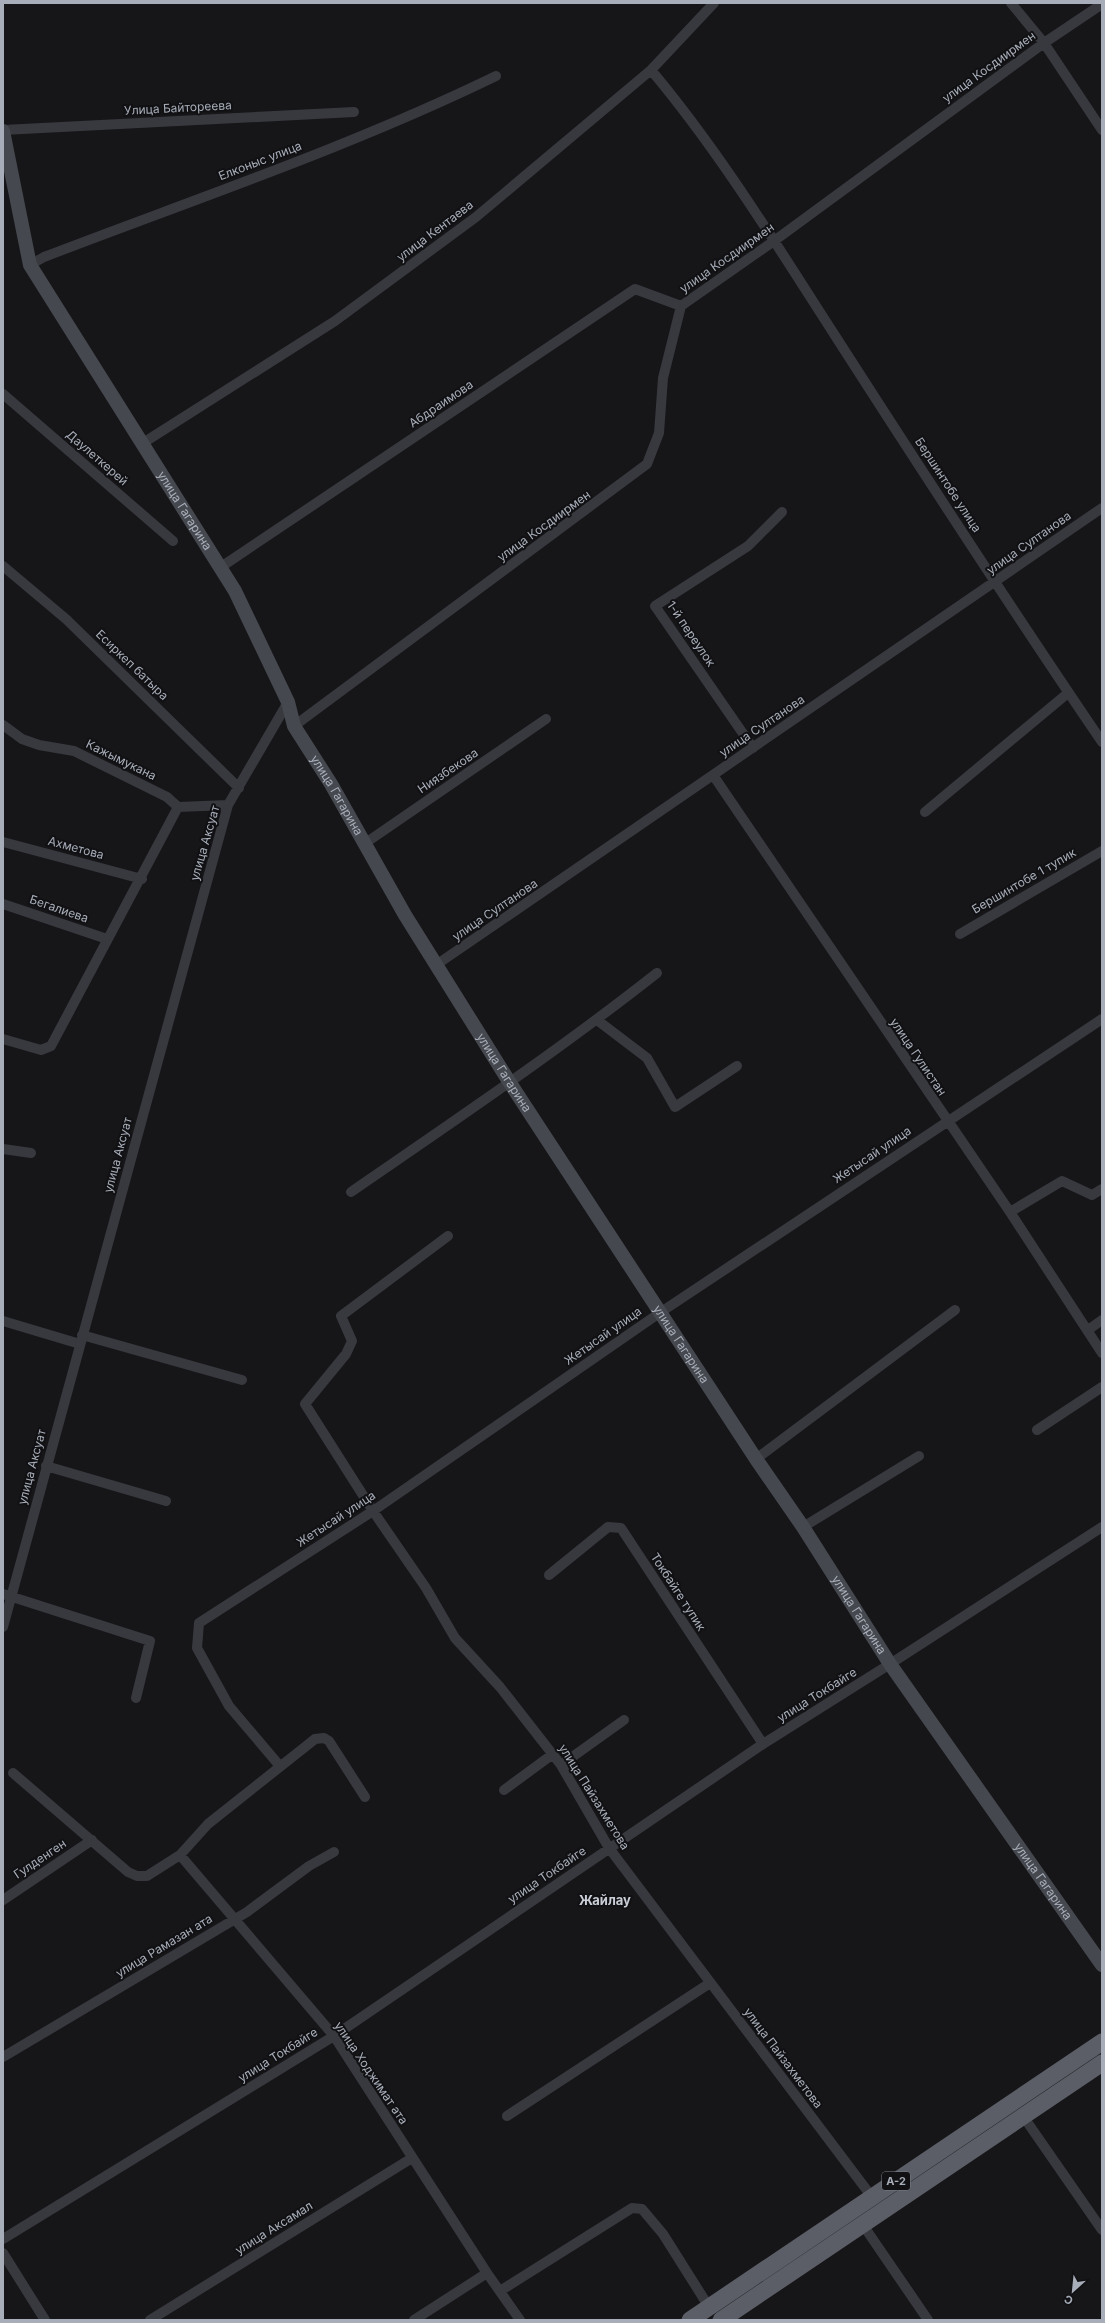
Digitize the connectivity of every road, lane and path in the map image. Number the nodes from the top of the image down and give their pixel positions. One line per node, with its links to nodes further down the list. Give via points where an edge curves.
1 (714, 3): 5 (street, улица Кентаева)
2 (1011, 3): 4 (street)
3 (1102, 4): 4 (street, улица Косдиирмен)
4 (1044, 43): 8 (street); 10 (street, улица Косдиирмен)
5 (651, 70): 10 (street, Бершинтобе улица, via 676,100); 14 (street, улица Кентаева, via 476,217 335,321)
6 (496, 76): 11 (street, Елконыс улица, via 413,115 342,144 44,257)
7 (354, 112): 9 (street, Улица Байтореева)
8 (1102, 130)
9 (3, 131): 11 (main road, улица Гагарина)
10 (774, 241): 12 (street, улица Косдиирмен); 20 (street, Бершинтобе улица)
11 (30, 265): 14 (main road, улица Гагарина)
12 (682, 306): 19 (street, Абдраимова, via 635,289); 25 (street, улица Косдиирмен, via 663,378 659,433 648,464)
13 (3, 394): 17 (street, Даулеткерей)
14 (143, 443): 19 (main road, улица Гагарина)
15 (1102, 508): 20 (street, улица Султанова)
16 (782, 512): 27 (street, 1-й переулок, via 748,546 655,606)
17 (173, 541)
18 (3, 566): 29 (street, Есиркеп батыра, via 66,619)
19 (221, 567): 22 (main road, улица Гагарина, via 235,590)
20 (995, 582): 21 (street, Бершинтобе улица); 27 (street, улица Султанова)
21 (1068, 693): 26 (street, Бершинтобе улица); 32 (street)
22 (288, 702): 25 (main road, улица Гагарина); 29 (street, улица Аксуат)
23 (546, 719): 34 (street, Ниязбекова)
24 (3, 725): 31 (street, Кажымукана, via 22,739 74,751 167,797)
25 (294, 726): 34 (main road, улица Гагарина, via 331,784)
26 (1102, 742)
27 (752, 748): 28 (street, улица Султанова)
28 (713, 775): 40 (street, улица Султанова); 47 (street, улица Гулистан)
29 (239, 788): 30 (street, улица Аксуат)
30 (228, 805): 31 (street); 59 (street, улица Аксуат)
31 (178, 807): 36 (street)
32 (925, 812)
33 (3, 842): 36 (street, Ахметова)
34 (364, 844): 40 (main road, улица Гагарина)
35 (1102, 851): 38 (street, Бершинтобе 1 тупик)
36 (142, 879): 39 (street)
37 (3, 904): 39 (street, Бегалиева)
38 (960, 934)
39 (107, 939): 44 (street, via 51,1046 41,1050)
40 (436, 965): 46 (main road, улица Гагарина)
41 (656, 973): 43 (street)
42 (1102, 1019): 47 (street, Жетысай улица)
43 (597, 1020): 45 (street, via 647,1058 675,1107); 46 (street)
44 (3, 1039)
45 (737, 1066)
46 (510, 1083): 51 (street); 55 (main road, улица Гагарина)
47 (946, 1121): 52 (street, улица Гулистан); 55 (street, Жетысай улица)
48 (3, 1149): 49 (street)
49 (31, 1153)
50 (1102, 1189): 52 (street, via 1092,1195 1062,1181)
51 (351, 1192)
52 (1010, 1212): 58 (street, улица Гулистан)
53 (448, 1236): 68 (street, улица Пайзахметова, via 341,1316 352,1342 346,1354 305,1404)
54 (955, 1310): 65 (street)
55 (661, 1312): 65 (main road, улица Гагарина); 68 (street, Жетысай улица)
56 (1102, 1320): 58 (street)
57 (3, 1321): 59 (street)
58 (1088, 1330): 60 (street, улица Гулистан)
59 (81, 1340): 61 (street); 66 (street, улица Аксуат)
60 (1102, 1353)
61 (242, 1380)
62 (1102, 1387): 63 (street)
63 (1037, 1430)
64 (919, 1456): 69 (street)
65 (756, 1460): 69 (main road, улица Гагарина)
66 (46, 1466): 67 (street); 72 (street, улица Аксуат)
67 (166, 1501)
68 (373, 1511): 78 (street, улица Пайзахметова, via 426,1588 455,1638 500,1687); 79 (street, Жетысай улица, via 199,1623 198,1648 229,1706)
69 (803, 1527): 74 (main road, улица Гагарина)
70 (1102, 1527): 74 (street, улица Токбайге)
71 (549, 1575): 77 (street, Токбайге тупик, via 608,1527 620,1528)
72 (7, 1595): 73 (street, улица Аксуат); 75 (street, via 150,1641)
73 (3, 1627)
74 (890, 1664): 77 (street, улица Токбайге); 90 (main road, улица Гагарина)
75 (136, 1698)
76 (624, 1720): 80 (street)
77 (763, 1744): 85 (street, улица Токбайге)
78 (553, 1754): 80 (street, улица Пайзахметова); 82 (street)
79 (279, 1765): 83 (street, via 315,1739 324,1738); 87 (street, via 208,1824)
80 (561, 1765): 85 (street, улица Пайзахметова)
81 (14, 1773): 84 (street)
82 (504, 1790)
83 (365, 1797)
84 (92, 1840): 87 (street, via 128,1872 137,1876 147,1876); 88 (street, Гулденген)
85 (609, 1848): 91 (street, улица Пайзахметова); 92 (street, улица Токбайге)
86 (334, 1852): 89 (street, улица Рамазан ата, via 309,1866)
87 (180, 1855): 89 (street, улица Ходжимат ата)
88 (3, 1900)
89 (234, 1920): 92 (street, улица Ходжимат ата); 94 (street, улица Рамазан ата)
90 (1102, 1965)
91 (710, 1983): 96 (street); 99 (street, улица Пайзахметова)
92 (334, 2036): 98 (street, улица Ходжимат ата); 102 (street, улица Токбайге)
93 (1102, 2042): 99 (highway, A-2)
94 (3, 2057)
95 (1102, 2063): 97 (highway, A-2)
96 (506, 2116)
97 (1024, 2116): 100 (highway, A-2); 101 (street)
98 (412, 2158): 104 (street, улица Ходжимат ата); 108 (street, улица Аксамал)
99 (872, 2197): 106 (highway, A-2)
100 (862, 2225): 112 (highway, A-2); 113 (street)
101 (1102, 2230)
102 (3, 2239)
103 (3, 2253): 107 (street)
104 (487, 2273): 105 (street, улица Ходжимат ата); 109 (street)
105 (500, 2291): 106 (street, via 632,2208 642,2209 664,2234); 110 (street, улица Ходжимат ата)
106 (709, 2307): 111 (highway, A-2)
107 (45, 2320)
108 (150, 2320)
109 (414, 2320)
110 (520, 2320)
111 (690, 2320)
112 (721, 2320)
113 (928, 2320)

